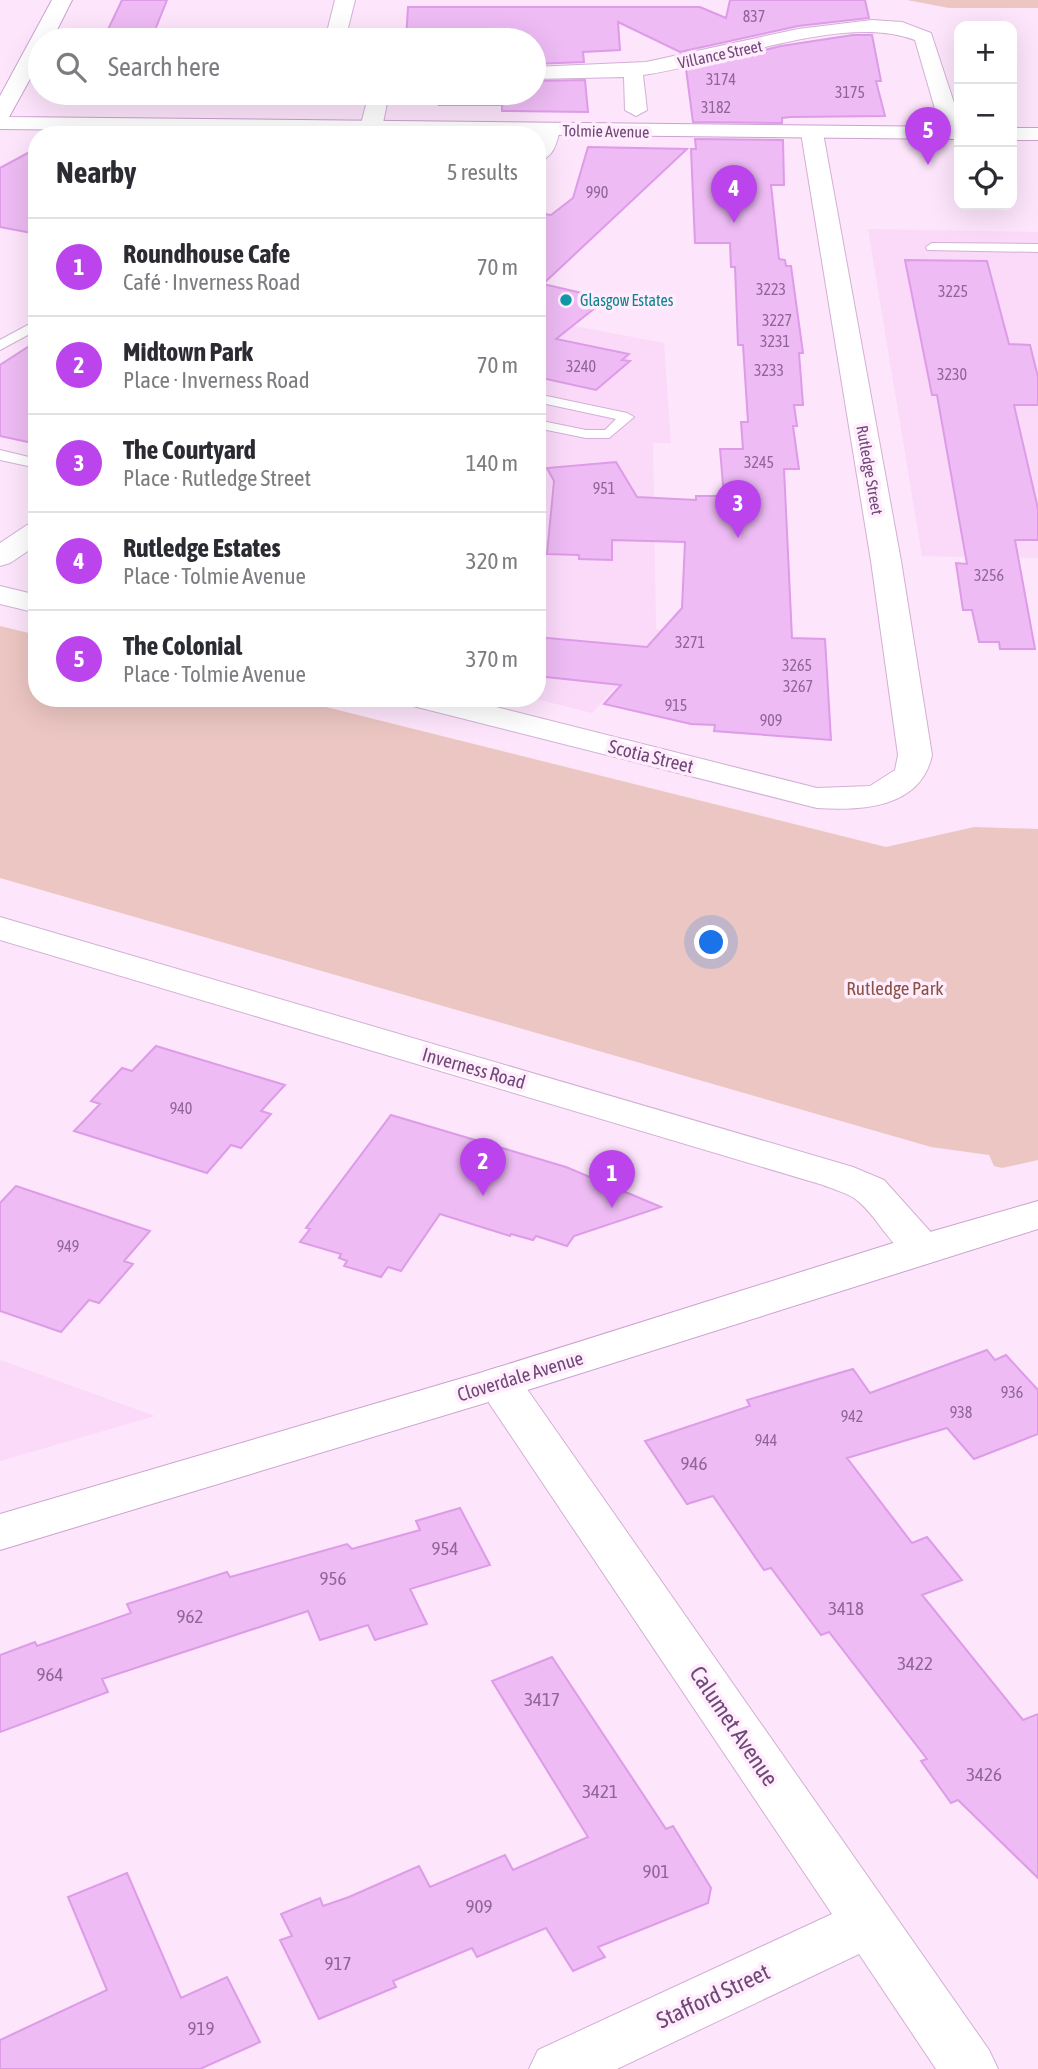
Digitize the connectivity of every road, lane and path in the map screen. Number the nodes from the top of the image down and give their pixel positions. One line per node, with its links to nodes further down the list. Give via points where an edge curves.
1 (62, 0): 3 (street)
2 (345, 0): 4 (street)
3 (48, 28)
4 (338, 28)
5 (28, 65): 10 (street)
6 (630, 70): 7 (street, Villance Street); 9 (street); 14 (street, Villance Street, via 844,27 904,27 924,37)
7 (546, 73)
8 (376, 105): 13 (street)
9 (636, 110)
10 (0, 115)
11 (0, 123): 12 (street, Tolmie Avenue)
12 (223, 126)
13 (371, 126)
14 (954, 127)
15 (546, 130): 16 (street, Tolmie Avenue)
16 (549, 130): 17 (street, Tolmie Avenue); 21 (street)
17 (812, 132): 18 (street, Tolmie Avenue); 35 (street, Rutledge Street, via 915,755 908,778)
18 (954, 133)
19 (1017, 134): 20 (street)
20 (1038, 134)
21 (546, 141)
22 (932, 247): 23 (lane)
23 (1038, 249)
24 (28, 329): 25 (lane)
25 (0, 346)
26 (546, 400): 27 (lane, via 627,417 609,433 586,434)
27 (546, 426)
28 (0, 455): 29 (lane)
29 (28, 462)
30 (28, 537): 31 (street)
31 (0, 557)
32 (0, 595): 33 (street)
33 (28, 602)
34 (456, 707): 35 (street, Scotia Street, via 817,798 858,799)
35 (883, 793)
36 (0, 928): 38 (street, Inverness Road, via 838,1176 869,1189)
37 (1038, 1215): 38 (street, Cloverdale Avenue)
38 (924, 1248): 39 (street, Cloverdale Avenue)
39 (499, 1383): 40 (street, Cloverdale Avenue); 41 (street, Calumet Avenue)
40 (0, 1532)
41 (868, 1923): 42 (street, Stafford Street); 43 (street, Calumet Avenue)
42 (558, 2069)
43 (970, 2069)

